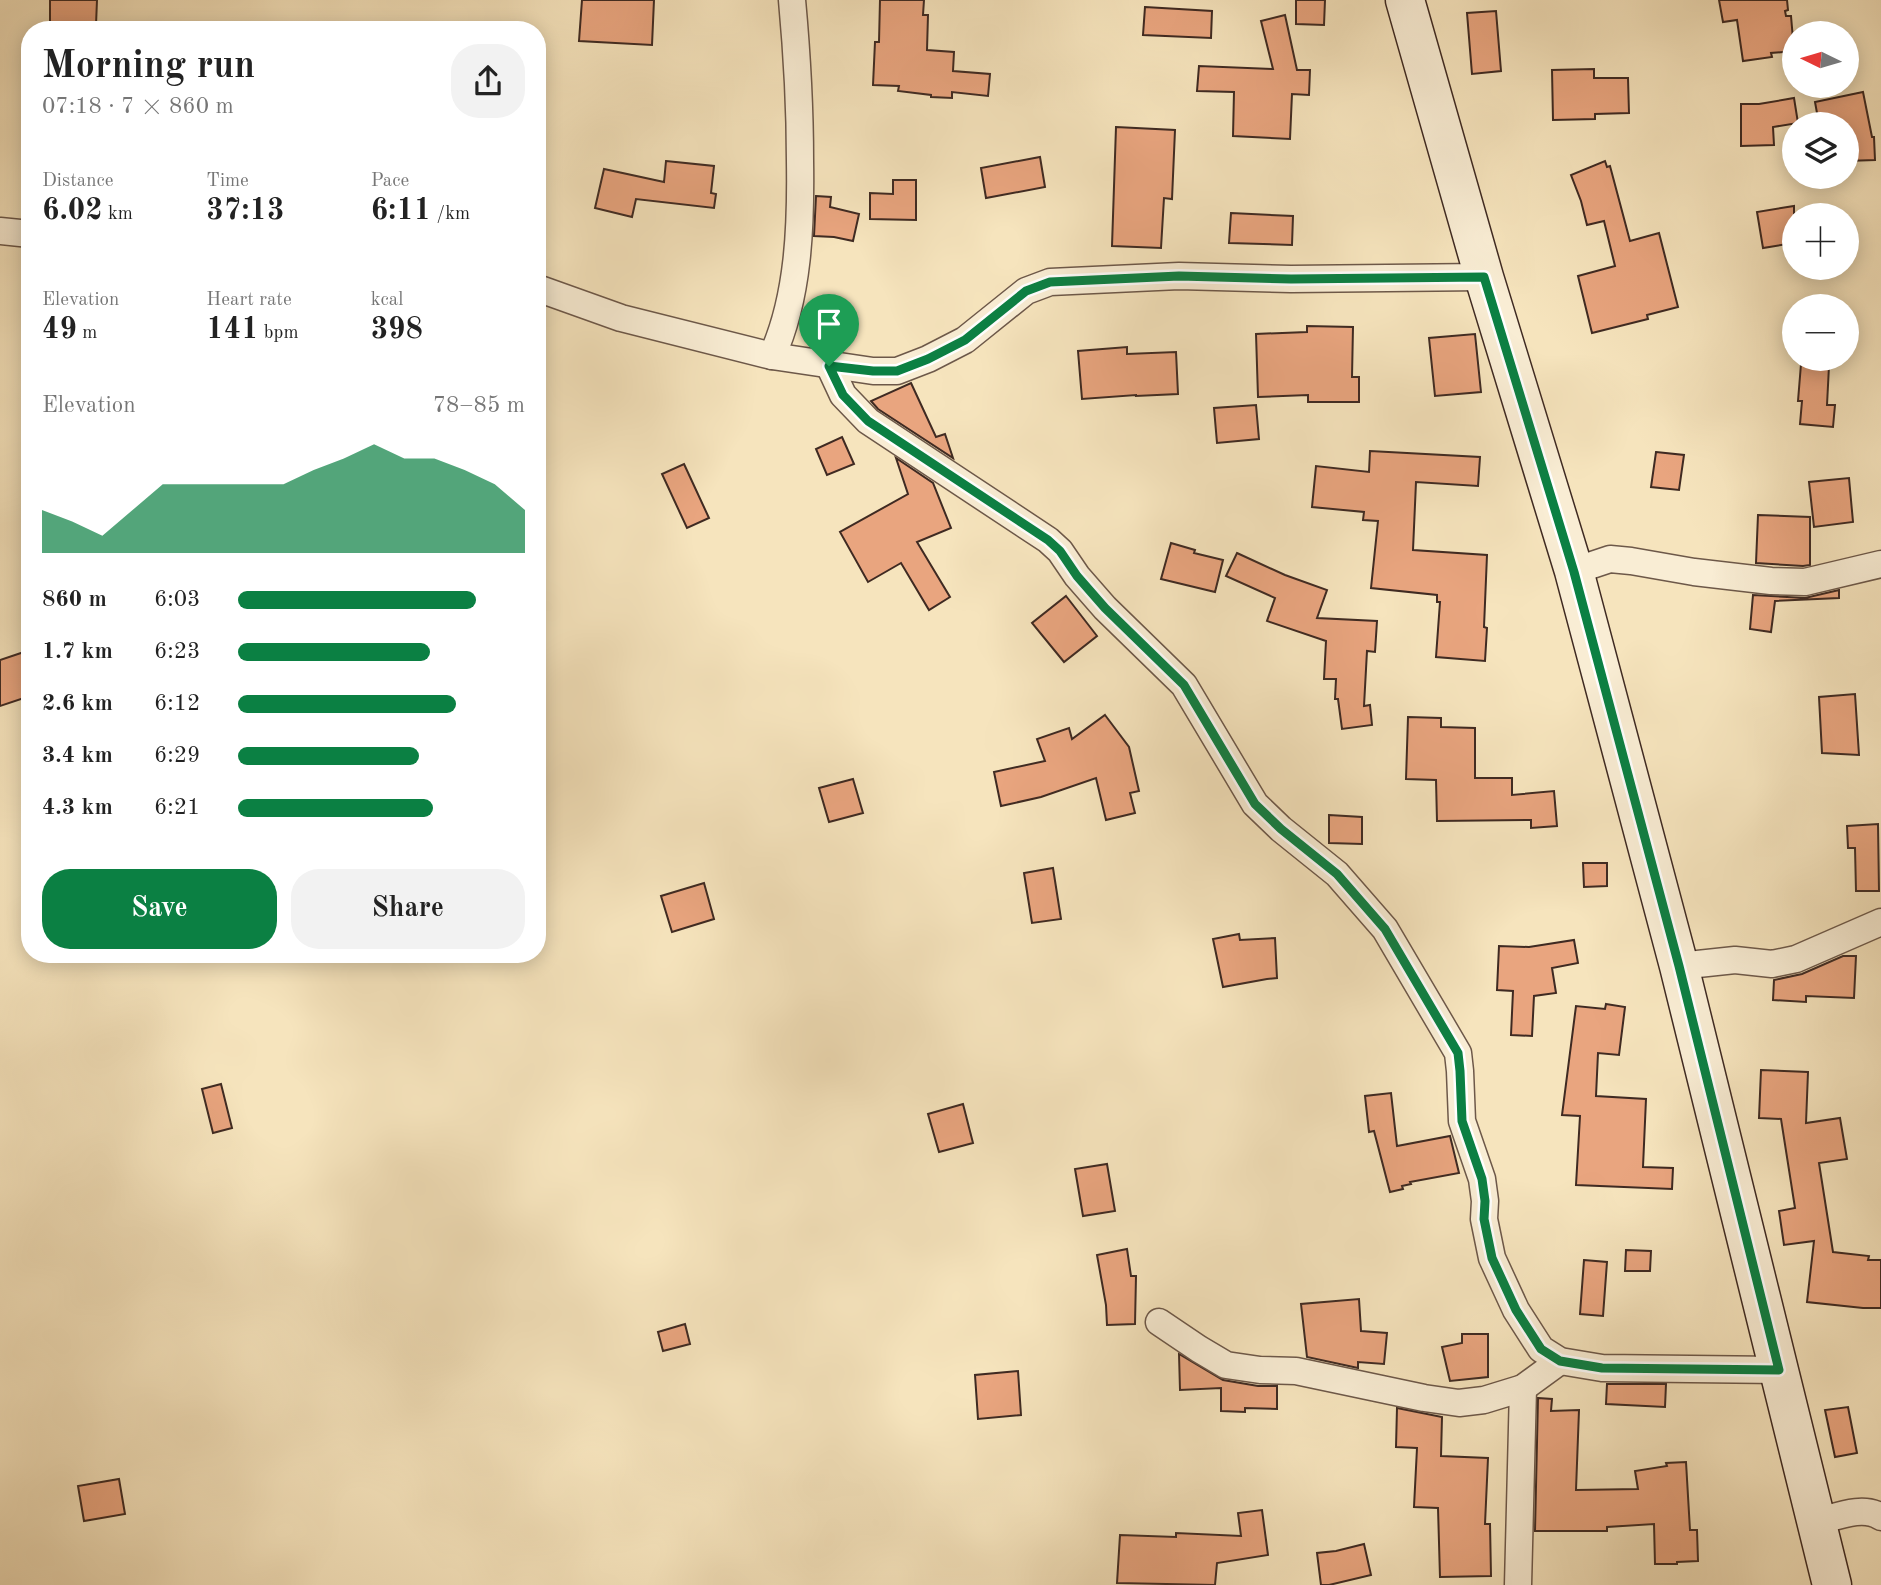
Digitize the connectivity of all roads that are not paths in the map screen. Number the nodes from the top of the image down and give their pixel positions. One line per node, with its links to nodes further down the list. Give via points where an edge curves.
1 (792, 0): 7 (street, via 800,106 800,200 796,269 781,337)
2 (1405, 0): 5 (street)
3 (0, 231): 4 (street)
4 (21, 233)
5 (1484, 277): 9 (street, via 1179,276 1050,282 1026,291 965,340 928,359 897,371); 12 (street)
6 (546, 291): 7 (street, via 621,318)
7 (772, 356): 8 (street)
8 (829, 366): 9 (street); 10 (street)
9 (873, 371): 10 (street)
10 (848, 401): 16 (street, via 868,421 1060,551 1105,608 1184,685 1255,804 1337,874 1385,929 1458,1053 1462,1121 1482,1179 1492,1258 1528,1330 1541,1349)
11 (1881, 564): 12 (street, via 1805,582 1610,559)
12 (1574, 572): 14 (street)
13 (1881, 922): 14 (street, via 1796,959 1772,964 1735,960)
14 (1679, 966): 17 (street)
15 (1159, 1322): 18 (street, via 1226,1365 1296,1371 1459,1403)
16 (1560, 1361): 17 (street, via 1602,1368); 18 (street)
17 (1779, 1370): 20 (street)
18 (1523, 1388): 21 (street)
19 (1881, 1517): 20 (street, via 1865,1511)
20 (1816, 1522): 22 (street)
21 (1518, 1585)
22 (1832, 1585)

